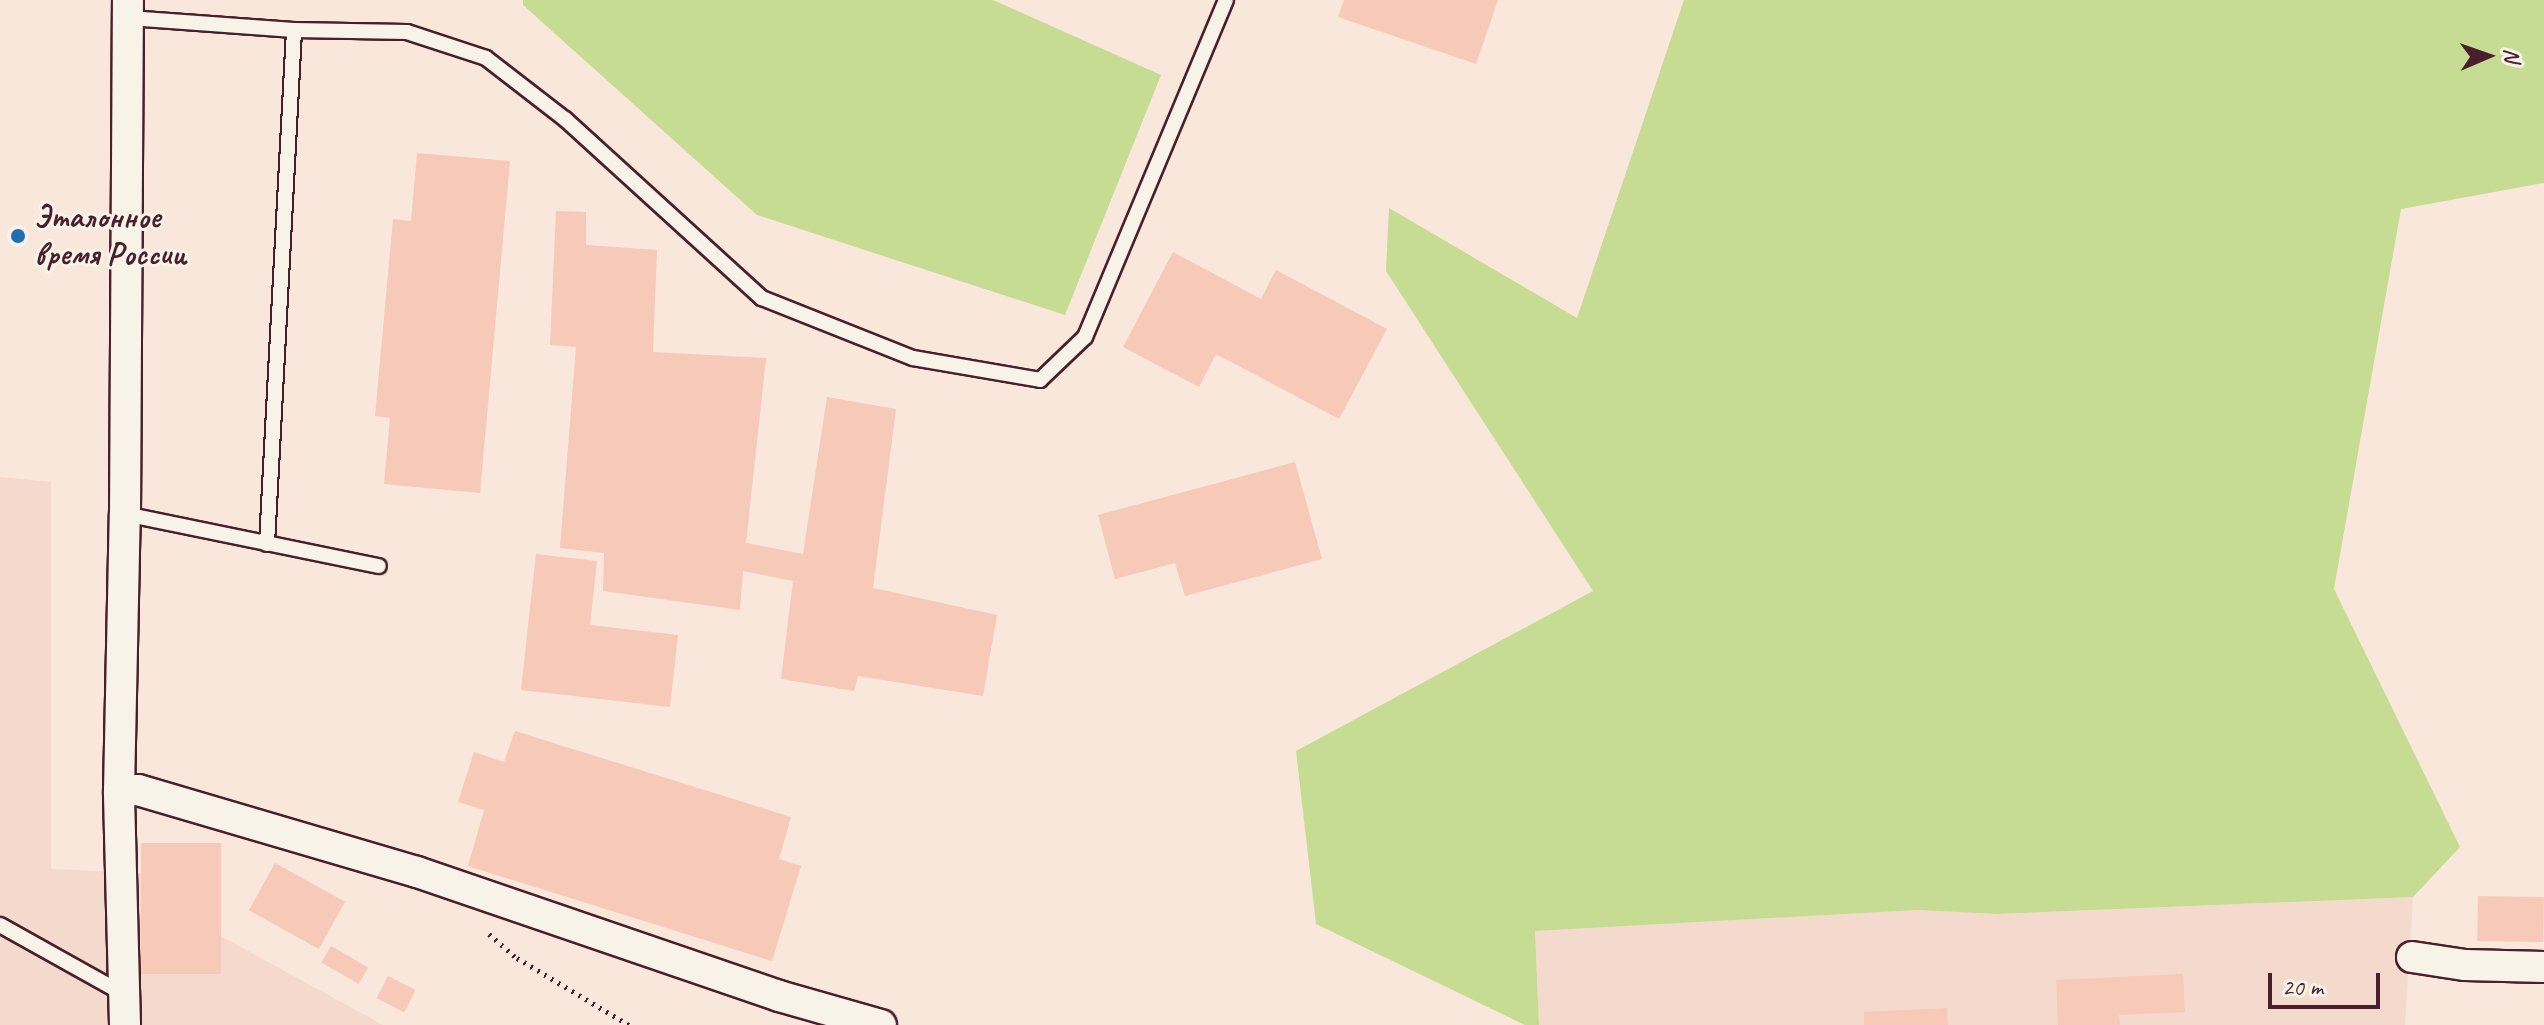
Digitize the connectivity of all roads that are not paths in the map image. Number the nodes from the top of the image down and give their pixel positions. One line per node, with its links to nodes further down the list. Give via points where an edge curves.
1 (1226, 0): 3 (lane, via 1085,337 1040,380 913,358 762,298 565,119 486,58 407,32)
2 (128, 9): 3 (lane); 4 (street)
3 (294, 30): 5 (lane)
4 (125, 514): 5 (lane); 7 (street)
5 (267, 544): 6 (lane)
6 (379, 566)
7 (119, 791): 11 (street); 12 (street, via 138,790 417,872 779,996)
8 (0, 925): 11 (lane)
9 (2412, 957): 10 (street)
10 (2544, 967)
11 (121, 1014)
12 (881, 1025)

